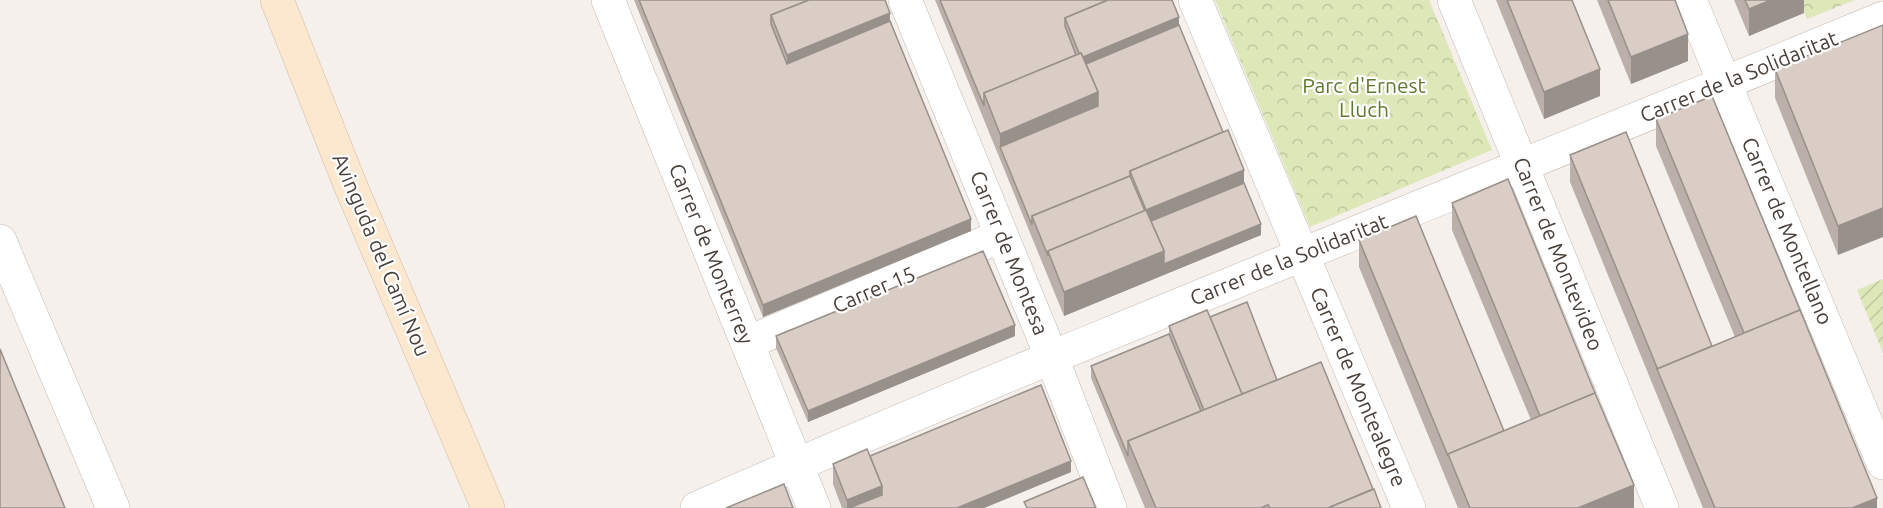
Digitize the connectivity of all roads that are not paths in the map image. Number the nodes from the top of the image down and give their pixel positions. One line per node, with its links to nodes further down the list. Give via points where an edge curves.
1 (277, 0): 20 (street, Avinguda del Camí Nou, via 349,182)
2 (608, 0): 14 (street, Carrer de Monterrey)
3 (905, 0): 10 (street, Carrer de Montesa)
4 (1195, 0): 12 (street, Carrer de Montealegre)
5 (1454, 0): 9 (street, Carrer de Montevideo)
6 (1690, 0): 8 (street, Carrer de Montellano)
7 (1883, 18): 8 (street, Carrer de la Solidaritat)
8 (1725, 84): 9 (street, Carrer de la Solidaritat); 16 (street, Carrer de Montellano)
9 (1522, 165): 12 (street, Carrer de la Solidaritat); 24 (street, Carrer de Montevideo)
10 (1002, 236): 14 (street, Carrer 15); 15 (street, Carrer de Montesa)
11 (0, 241): 13 (street)
12 (1301, 255): 15 (street, Carrer de la Solidaritat); 23 (street, Carrer de Montealegre)
13 (11, 296): 19 (street)
14 (747, 343): 17 (street, Carrer de Monterrey)
15 (1052, 358): 17 (street, Carrer de la Solidaritat); 18 (street, Carrer de Montesa)
16 (1883, 463)
17 (796, 465): 21 (street, Carrer de la Solidaritat); 22 (street, Carrer de Monterrey)
18 (1093, 493)
19 (113, 508)
20 (488, 508)
21 (697, 508)
22 (814, 508)
23 (1410, 508)
24 (1662, 508)

